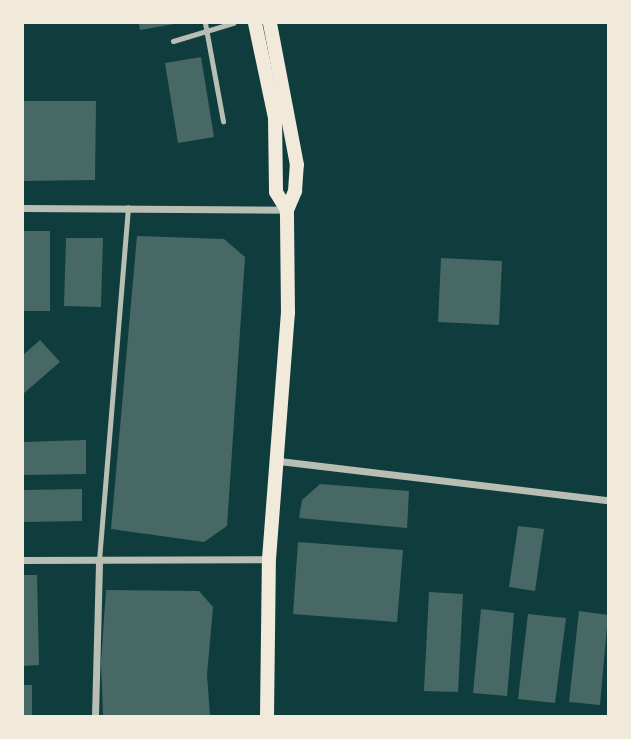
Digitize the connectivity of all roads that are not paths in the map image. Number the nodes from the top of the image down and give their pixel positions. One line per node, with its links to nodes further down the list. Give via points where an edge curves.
1 (233, 23): 4 (lane)
2 (254, 23): 9 (main road, via 275,118 276,192)
3 (270, 23): 9 (main road, via 298,165)
4 (205, 26): 5 (lane); 6 (lane)
5 (173, 41)
6 (223, 121)
7 (128, 207): 8 (street); 9 (street); 14 (lane)
8 (23, 208)
9 (287, 209): 10 (main road, via 288,313)
10 (279, 461): 11 (street); 12 (main road)
11 (608, 500)
12 (269, 559): 14 (street); 16 (main road)
13 (23, 560): 14 (street)
14 (99, 560): 15 (street)
15 (95, 716)
16 (267, 716)

